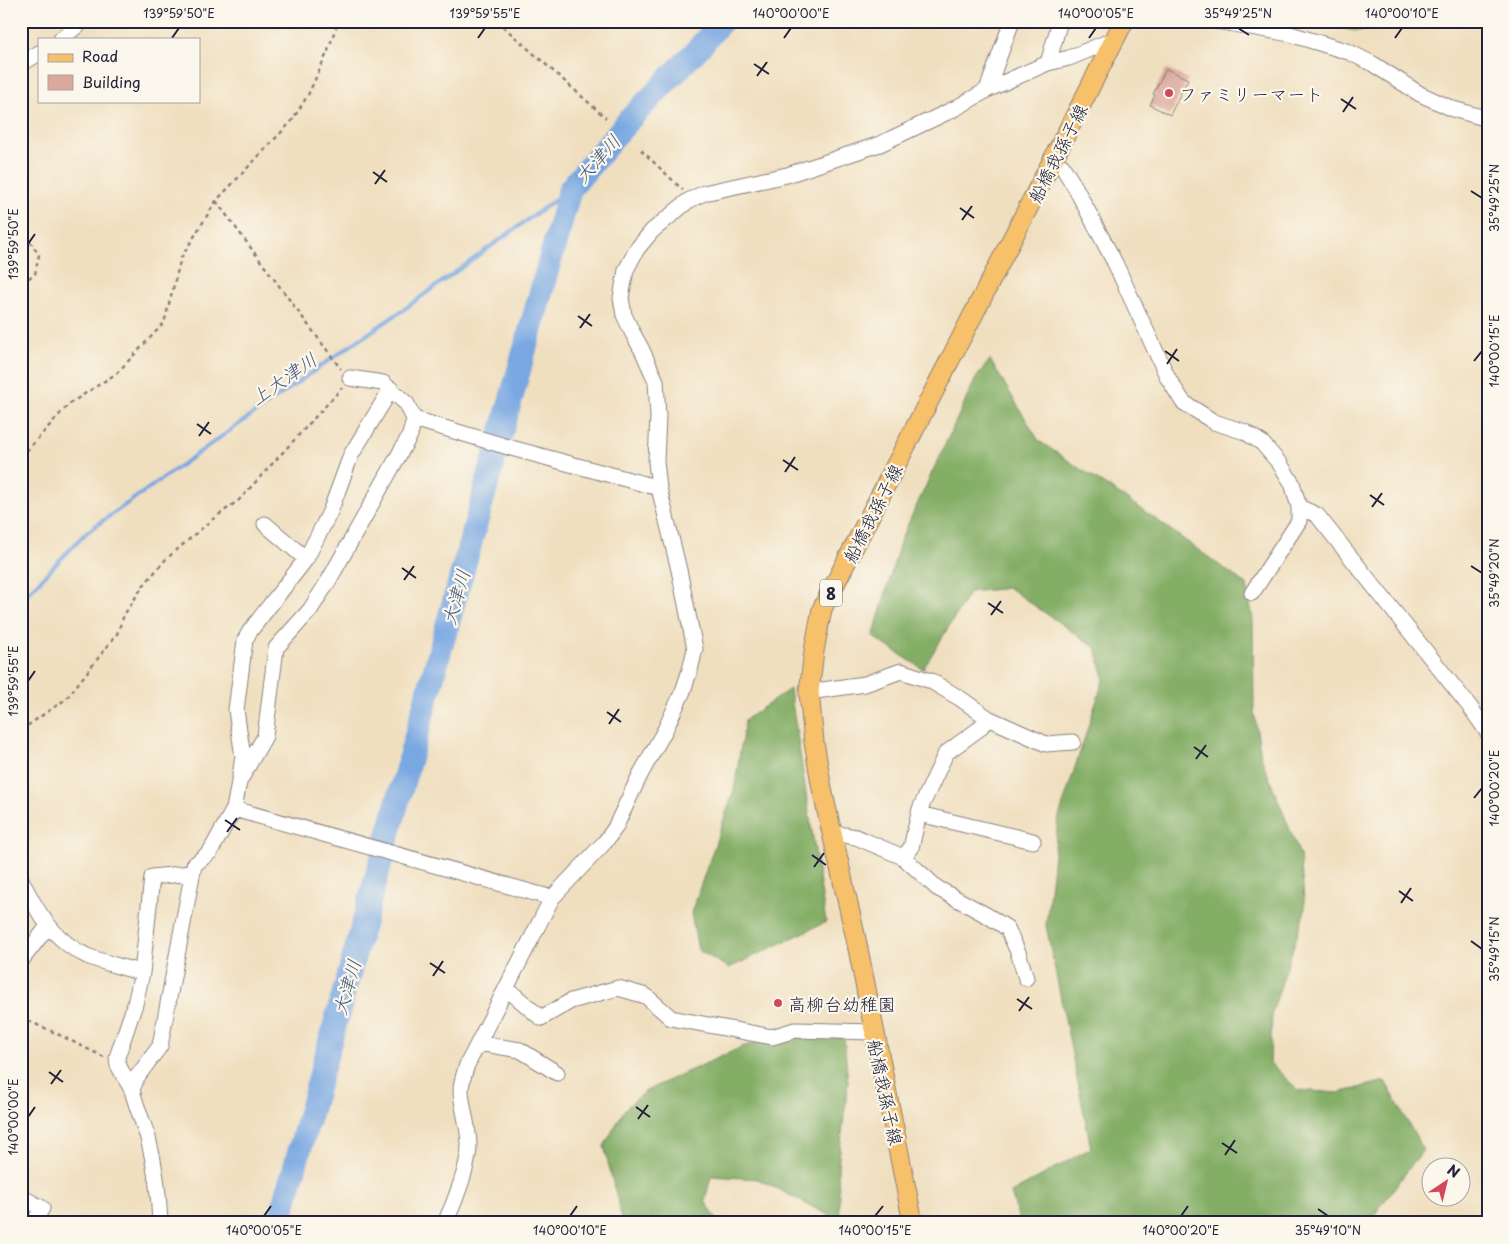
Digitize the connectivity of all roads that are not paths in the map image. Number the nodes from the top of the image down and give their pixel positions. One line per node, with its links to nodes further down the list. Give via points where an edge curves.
1 (83, 21): 6 (street)
2 (1012, 21): 11 (street)
3 (1060, 21): 9 (street)
4 (1124, 21): 7 (main road, 船橋我孫子線 / 8)
5 (1216, 21): 12 (street, via 1290,34 1349,52 1420,94 1453,109)
6 (62, 38)
7 (1115, 39): 9 (street); 13 (main road, 船橋我孫子線 / 8)
8 (38, 54): 10 (street)
9 (1048, 63): 11 (street)
10 (21, 64)
11 (987, 90): 17 (street, via 880,144 787,175 692,198 637,249 626,270 621,298 628,324 656,382)
12 (1488, 119)
13 (1053, 162): 18 (street, via 1062,166 1075,187 1115,263 1168,378 1183,402 1214,422 1245,432 1262,443 1292,483); 22 (main road, 船橋我孫子線 / 8, via 822,609)
14 (350, 378): 15 (street, via 383,383)
15 (392, 389): 16 (street, via 407,404); 20 (street, via 351,455 330,512)
16 (414, 419): 17 (street); 26 (street, via 410,435 329,580 310,610 276,648 265,736)
17 (659, 488): 34 (street, via 680,570 695,649 690,670 665,730 615,828)
18 (1299, 507): 21 (street, via 1299,520); 24 (street, via 1316,515)
19 (265, 524): 20 (street)
20 (306, 559): 26 (street, via 245,640 236,710 243,757)
21 (1252, 593)
22 (809, 692): 23 (street, via 865,684 901,671 931,681); 29 (main road, 船橋我孫子線 / 8, via 814,742)
23 (988, 718): 25 (street, via 1046,744); 28 (street, via 979,730 946,753)
24 (1488, 733)
25 (1074, 742)
26 (239, 782): 27 (street)
27 (234, 809): 32 (street, via 210,852 194,865); 34 (street)
28 (919, 814): 30 (street); 31 (street, via 911,848)
29 (832, 833): 31 (street, via 856,836); 40 (main road, 船橋我孫子線 / 8)
30 (1033, 841)
31 (904, 857): 38 (street, via 937,888 1007,928)
32 (191, 873): 37 (street, via 152,877); 43 (street, via 160,1046)
33 (21, 879): 35 (street)
34 (552, 898): 39 (street)
35 (48, 926): 36 (street); 37 (street, via 63,942 88,956)
36 (21, 961)
37 (142, 973): 43 (street, via 119,1052 118,1065)
38 (1026, 978)
39 (506, 988): 40 (street, via 541,1018 571,1001 618,988 646,996 670,1018 772,1037 795,1030); 41 (street)
40 (874, 1032): 48 (main road, 船橋我孫子線 / 8)
41 (478, 1043): 42 (street, via 520,1050); 47 (street, via 467,1065 461,1092 469,1148 465,1169)
42 (557, 1073)
43 (132, 1090): 46 (street, via 148,1137)
44 (21, 1197): 45 (street, via 42,1208)
45 (34, 1223)
46 (160, 1223)
47 (445, 1223)
48 (913, 1223)

